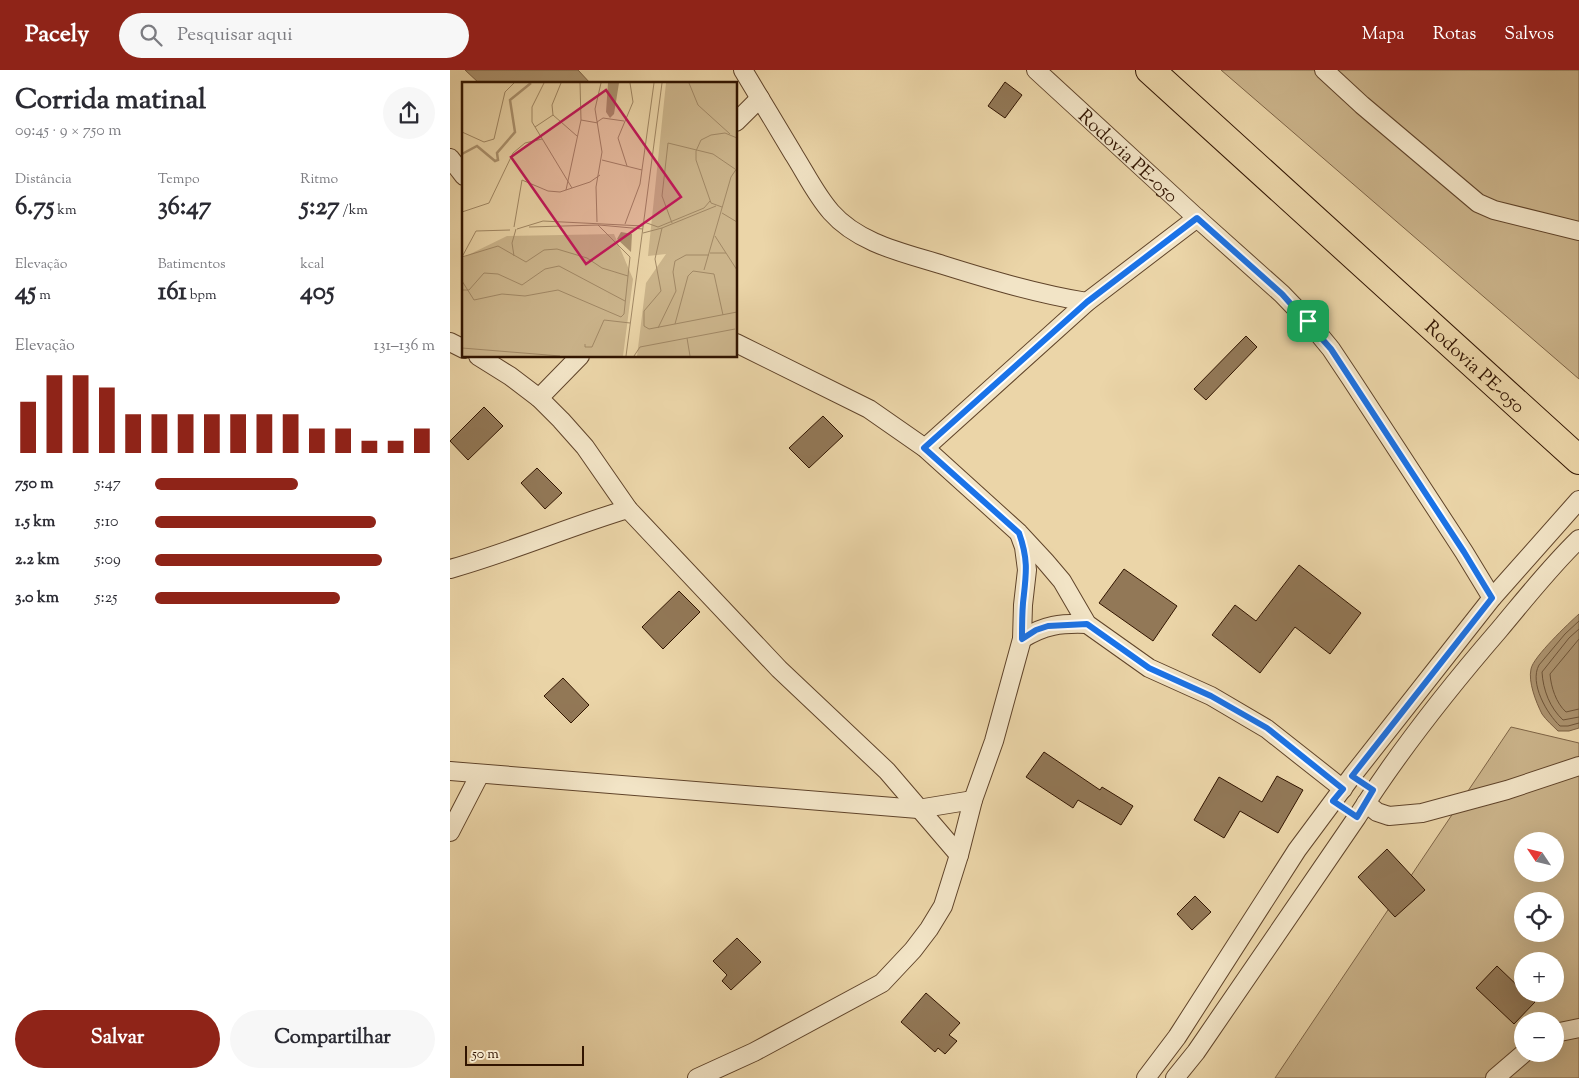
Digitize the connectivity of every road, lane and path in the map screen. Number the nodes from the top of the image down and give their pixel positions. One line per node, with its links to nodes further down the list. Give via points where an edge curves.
1 (743, 70): 5 (street)
2 (1036, 70): 9 (street, Rodovia PE-050)
3 (1150, 70): 19 (main road, Rodovia PE-050)
4 (1324, 70): 10 (street, via 1478,203)
5 (760, 98): 6 (street); 11 (street, via 817,194 832,213 862,236 984,278)
6 (738, 120)
7 (450, 158): 8 (street)
8 (462, 173)
9 (1197, 218): 11 (street); 28 (street, Rodovia PE-050, via 1282,294 1331,349)
10 (1579, 231)
11 (1087, 302): 18 (street)
12 (450, 342): 14 (street)
13 (738, 344): 18 (street, via 870,409)
14 (462, 348)
15 (481, 358): 17 (street)
16 (578, 358): 17 (street)
17 (538, 398): 21 (street, via 585,448)
18 (924, 448): 23 (street)
19 (1578, 458)
20 (1579, 500): 22 (street)
21 (628, 509): 25 (street); 37 (street, via 779,669 886,771)
22 (1554, 528): 24 (street); 26 (street)
23 (1019, 533): 29 (street, via 1062,581); 30 (street, via 1027,570)
24 (1576, 542): 27 (street)
25 (450, 569)
26 (1509, 578): 27 (street); 28 (street)
27 (1527, 596): 36 (street, via 1441,699)
28 (1492, 598): 34 (street)
29 (1087, 624): 30 (street, via 1048,626); 34 (street, via 1149,668 1211,696 1267,728)
30 (1022, 639): 35 (street, via 994,741)
31 (1579, 766): 36 (street, via 1508,790 1422,813 1389,816)
32 (450, 771): 33 (street)
33 (480, 774): 37 (street); 38 (street)
34 (1343, 789): 36 (street); 36 (street); 44 (street, via 1297,850 1177,1037)
35 (973, 800): 37 (street); 39 (street)
36 (1365, 803): 45 (street)
37 (918, 809): 39 (street)
38 (450, 832)
39 (959, 855): 43 (street, via 943,906 929,929 882,983 754,1052)
40 (1579, 1028): 41 (street)
41 (1564, 1031)
42 (1514, 1062): 46 (street)
43 (697, 1078)
44 (1146, 1078)
45 (1175, 1078)
46 (1495, 1078)

